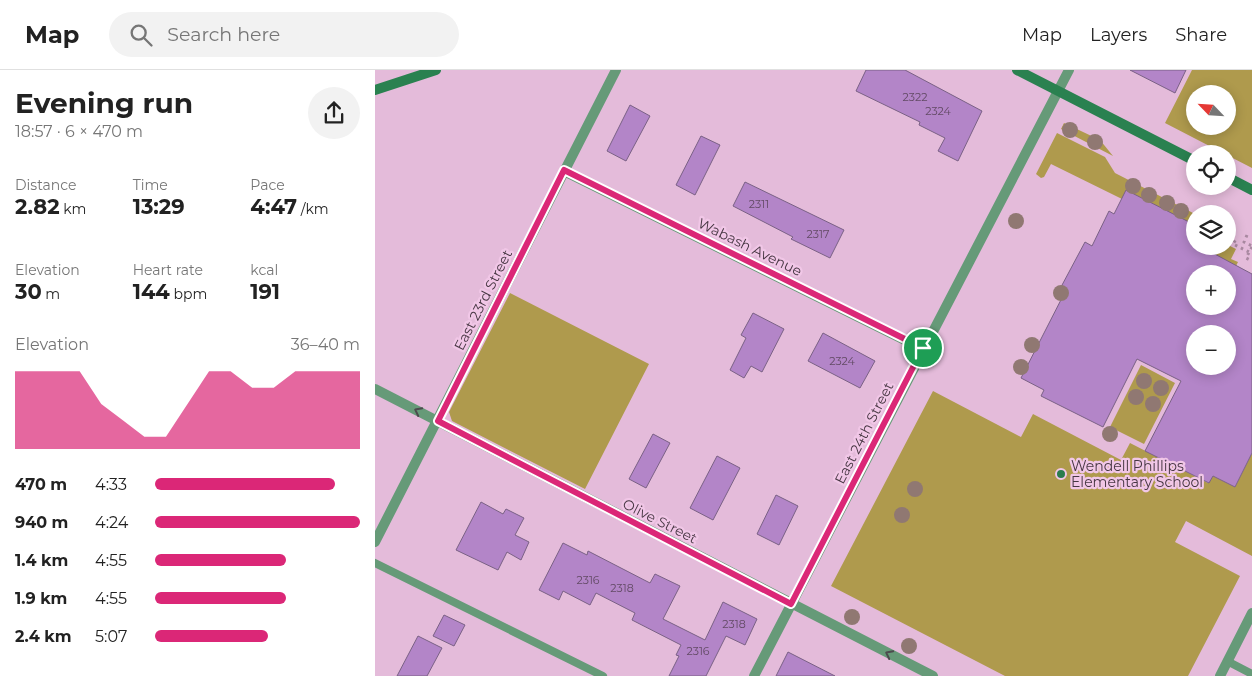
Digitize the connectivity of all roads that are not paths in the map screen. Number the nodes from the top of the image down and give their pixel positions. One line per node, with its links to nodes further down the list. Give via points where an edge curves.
1 (436, 70): 5 (main road)
2 (616, 70): 8 (street, East 23rd Street)
3 (1017, 70): 6 (main road)
4 (1069, 70): 6 (street, East 24th Street)
5 (375, 90)
6 (1058, 91): 7 (main road); 11 (street, East 24th Street)
7 (1186, 156)
8 (564, 170): 11 (street, Wabash Avenue); 13 (street, East 23rd Street)
9 (1236, 182): 10 (main road)
10 (1252, 190)
11 (923, 348): 16 (street, East 24th Street)
12 (375, 389): 13 (street, Olive Street, one-way to 12)
13 (438, 421): 14 (street, East 23rd Street); 16 (street, Olive Street)
14 (375, 542)
15 (375, 563): 20 (lane)
16 (791, 604): 21 (street, East 24th Street); 22 (street, Olive Street, one-way to 16)
17 (1252, 613): 18 (street)
18 (1227, 661): 19 (lane); 23 (street)
19 (1252, 674)
20 (603, 676)
21 (754, 676)
22 (933, 676)
23 (1219, 676)

